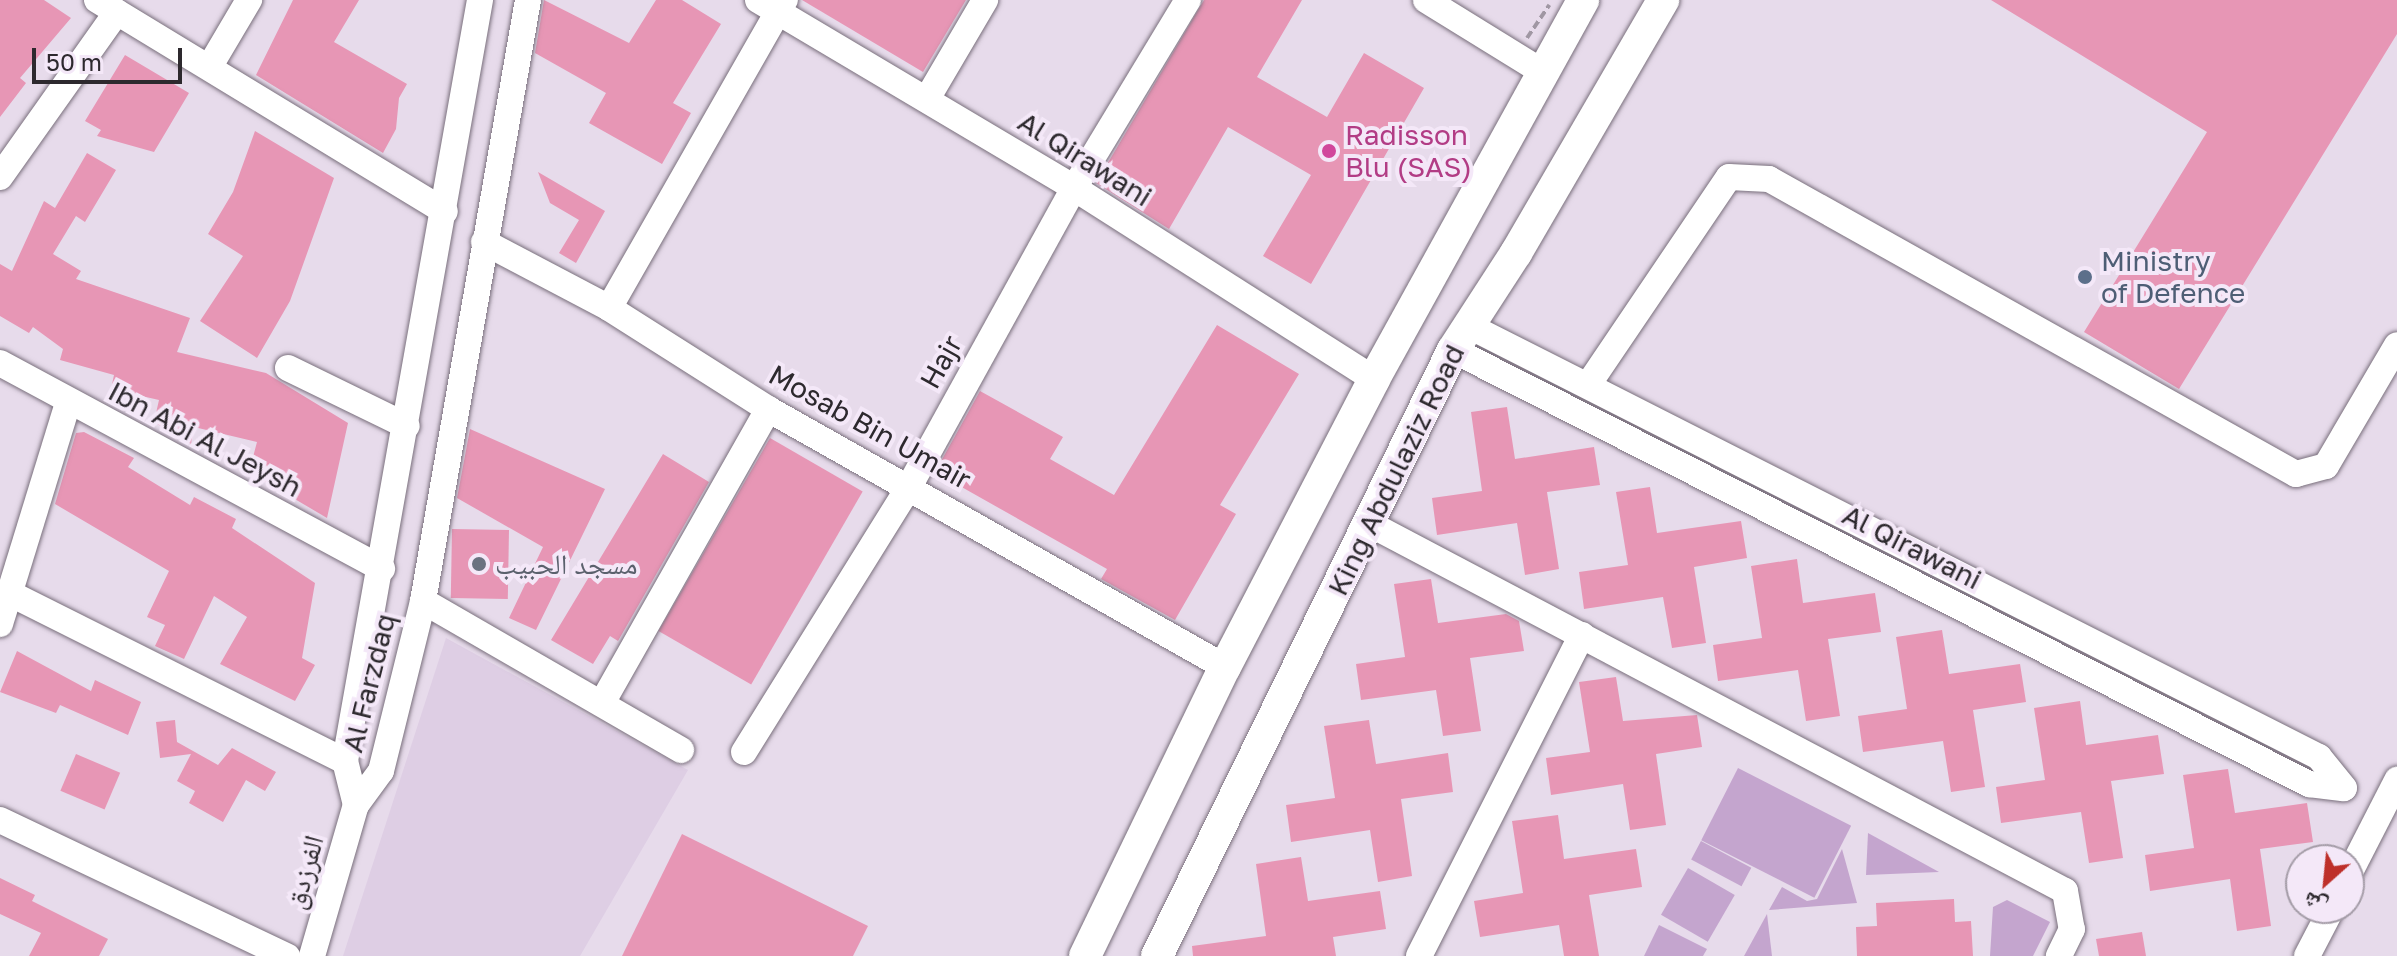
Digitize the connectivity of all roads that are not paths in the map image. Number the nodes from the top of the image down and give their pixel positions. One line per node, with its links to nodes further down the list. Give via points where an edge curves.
1 (249, 0): 12 (street)
2 (480, 0): 16 (street, Al Farzdaq)
3 (528, 0): 17 (street, Al Farzdaq)
4 (985, 0): 13 (street)
5 (1188, 0): 15 (street, Hajr)
6 (1426, 0): 11 (street)
7 (1583, 0): 11 (main road, King Abdulaziz Road)
8 (1663, 0): 19 (main road, King Abdulaziz Road)
9 (774, 4): 13 (street, Al Qirawani); 18 (street)
10 (107, 6): 12 (street); 14 (street)
11 (1529, 63): 23 (main road, King Abdulaziz Road)
12 (210, 66): 16 (street)
13 (927, 99): 15 (street, Al Qirawani)
14 (2, 166)
15 (1074, 188): 23 (street, Al Qirawani); 28 (street, Hajr)
16 (445, 212): 27 (street, Al Farzdaq)
17 (484, 242): 18 (street, Mosab Bin Umair); 32 (street, Al Farzdaq)
18 (609, 308): 26 (street, Mosab Bin Umair)
19 (1461, 338): 24 (street, Al Qirawani); 29 (main road, King Abdulaziz Road); 40 (street, Al Qirawani, via 2309,784)
20 (2397, 345): 24 (street, via 2326,466 2296,474 1769,179 1729,177)
21 (0, 363): 25 (street, Ibn Abi Al Jeysh)
22 (288, 368): 27 (street)
23 (1374, 379): 35 (main road, King Abdulaziz Road)
24 (1588, 385): 40 (street, Al Qirawani, via 2319,757)
25 (68, 403): 30 (street, Ibn Abi Al Jeysh); 31 (street)
26 (768, 409): 28 (street, Mosab Bin Umair); 36 (street)
27 (407, 426): 30 (street, Al Farzdaq)
28 (910, 485): 35 (street, Mosab Bin Umair); 38 (street, Hajr)
29 (1368, 523): 34 (street); 49 (main road, King Abdulaziz Road)
30 (382, 569): 39 (street, Al Farzdaq)
31 (11, 594): 33 (street); 39 (street)
32 (423, 601): 36 (street); 42 (street, Al Farzdaq, via 381,771)
33 (0, 624)
34 (1582, 635): 50 (street); 51 (street, via 2065,891 2072,929)
35 (1225, 667): 48 (main road, King Abdulaziz Road)
36 (602, 703): 37 (street)
37 (681, 750)
38 (744, 752)
39 (345, 761): 42 (street, Al Farzdaq)
40 (2344, 788): 41 (street, Al Qirawani)
41 (2393, 796): 44 (street)
42 (356, 805): 47 (street, الفرزدق)
43 (0, 820): 46 (street)
44 (2365, 846)
45 (2324, 924): 52 (street)
46 (287, 956)
47 (312, 956)
48 (1085, 956)
49 (1157, 956)
50 (1419, 956)
51 (2059, 956)
52 (2307, 956)

